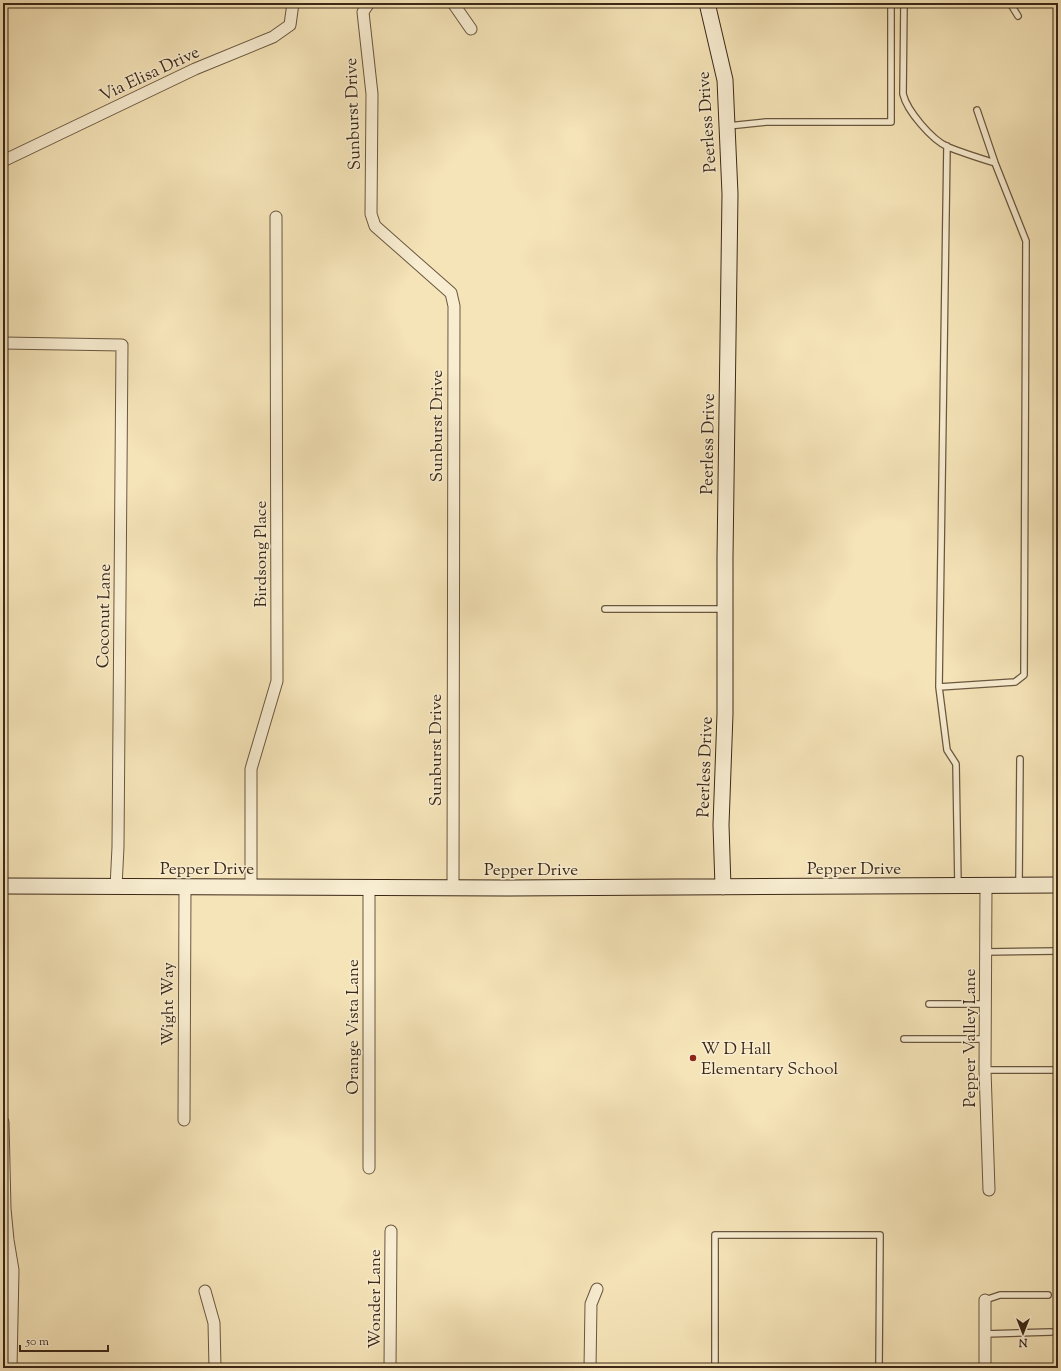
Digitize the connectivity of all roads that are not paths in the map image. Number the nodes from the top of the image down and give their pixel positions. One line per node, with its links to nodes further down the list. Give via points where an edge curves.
1 (293, 3): 13 (street, Via Elisa Drive, via 290,25 272,37 195,69)
2 (369, 3): 30 (street, Sunburst Drive, via 363,12 372,94 371,214 375,226 451,293 454,306)
3 (453, 3): 9 (street)
4 (707, 3): 11 (street, Peerless Drive, via 725,80)
5 (891, 3): 11 (lane, via 891,122 766,122)
6 (904, 3): 12 (lane, via 905,102 911,113 936,139)
7 (1010, 3): 8 (lane)
8 (1018, 16)
9 (472, 29)
10 (977, 110): 14 (lane)
11 (728, 126): 18 (street, Peerless Drive, via 730,194)
12 (947, 146): 14 (lane); 19 (lane)
13 (3, 162)
14 (995, 163): 19 (lane, via 1026,241 1024,675 1015,682)
15 (276, 217): 28 (street, Birdsong Place, via 277,681 251,769)
16 (3, 344): 26 (street, Coconut Lane, via 122,345)
17 (605, 609): 18 (lane)
18 (725, 609): 31 (street, Peerless Drive, via 721,825)
19 (939, 687): 24 (lane, via 947,750 956,764)
20 (1020, 758): 21 (lane)
21 (1019, 884): 22 (street, Pepper Drive); 25 (street, Pepper Drive)
22 (1058, 885)
23 (3, 886): 26 (street, Pepper Drive)
24 (958, 886): 25 (street, Pepper Drive); 31 (street, Pepper Drive)
25 (986, 886): 32 (street, Pepper Valley Lane)
26 (116, 887): 27 (street, Pepper Drive)
27 (185, 887): 28 (street, Pepper Drive); 40 (street, Wight Way)
28 (251, 887): 29 (street, Pepper Drive)
29 (369, 887): 30 (street, Pepper Drive); 42 (street, Orange Vista Lane)
30 (453, 887): 31 (street, Pepper Drive)
31 (723, 887)
32 (986, 952): 33 (lane); 35 (street, Pepper Valley Lane)
33 (1058, 952)
34 (929, 1004): 35 (lane)
35 (985, 1004): 36 (street, Pepper Valley Lane)
36 (985, 1039): 37 (lane); 38 (street, Pepper Valley Lane)
37 (904, 1040)
38 (985, 1070): 39 (lane); 43 (street, Pepper Valley Lane)
39 (1058, 1070)
40 (184, 1120)
41 (3, 1122): 45 (street)
42 (369, 1168)
43 (990, 1190)
44 (391, 1231): 54 (street, Wonder Lane)
45 (5, 1240): 52 (street, via 13,1270)
46 (597, 1289): 55 (street, via 591,1304)
47 (205, 1291): 53 (street, via 214,1323)
48 (1048, 1295): 49 (lane, via 1000,1296)
49 (985, 1300): 51 (street)
50 (1051, 1332): 51 (lane)
51 (985, 1334): 58 (street)
52 (11, 1368)
53 (215, 1368)
54 (390, 1368)
55 (590, 1368)
56 (715, 1368): 57 (lane, via 715,1235 880,1235)
57 (880, 1368)
58 (985, 1368)

